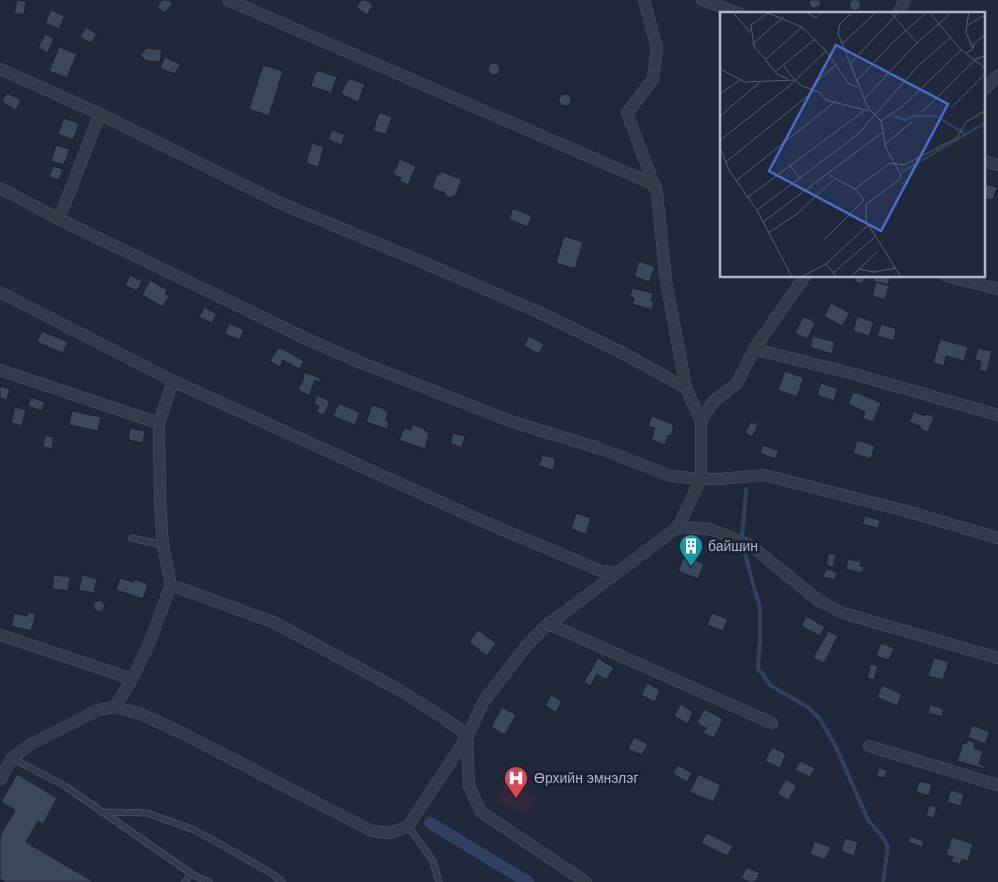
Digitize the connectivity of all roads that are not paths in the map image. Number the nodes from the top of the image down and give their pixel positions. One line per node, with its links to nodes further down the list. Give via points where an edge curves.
1 (228, 0): 11 (street)
2 (644, 0): 11 (street, via 656,48 653,79 627,113)
3 (702, 0): 5 (street)
4 (905, 0): 6 (street)
5 (735, 12)
6 (899, 12)
7 (0, 69): 10 (street)
8 (998, 76): 9 (street)
9 (986, 88)
10 (100, 114): 13 (street); 21 (street, via 280,204 536,311)
11 (655, 185): 21 (street, via 666,280)
12 (0, 188): 13 (street)
13 (58, 219): 25 (street, via 362,363 513,422 598,448 671,476)
14 (804, 278): 18 (street)
15 (954, 278): 16 (street)
16 (998, 289)
17 (0, 292): 20 (street)
18 (754, 349): 22 (street); 23 (street, via 737,383 713,402)
19 (0, 370): 24 (street)
20 (173, 381): 24 (street); 30 (street, via 480,520 601,571)
21 (686, 388): 23 (street)
22 (998, 415)
23 (701, 421): 25 (street)
24 (158, 423): 29 (street)
25 (701, 479): 26 (street); 28 (street, via 764,475)
26 (678, 527): 30 (street); 34 (street, via 710,529 750,545 818,600 843,613)
27 (132, 538): 29 (lane)
28 (998, 538)
29 (163, 545): 31 (street)
30 (617, 572): 32 (street)
31 (171, 585): 35 (street, via 149,644); 38 (street, via 273,622 403,692 446,719)
32 (548, 624): 37 (street); 38 (street, via 527,645 484,701)
33 (0, 635): 35 (street)
34 (998, 658)
35 (132, 678): 36 (street)
36 (115, 707): 40 (street, via 98,710 49,734); 44 (street, via 141,714 182,733 372,831 391,832)
37 (772, 724)
38 (467, 737): 44 (street); 50 (street, via 468,786 481,812)
39 (869, 746): 42 (street)
40 (12, 758): 41 (street); 43 (lane, via 64,786)
41 (0, 780)
42 (998, 785)
43 (102, 812): 45 (lane); 48 (lane, via 148,813 192,829)
44 (408, 826): 49 (lane, via 433,861)
45 (191, 873): 46 (lane); 47 (lane)
46 (184, 882)
47 (209, 882)
48 (282, 882)
49 (439, 882)
50 (586, 882)

